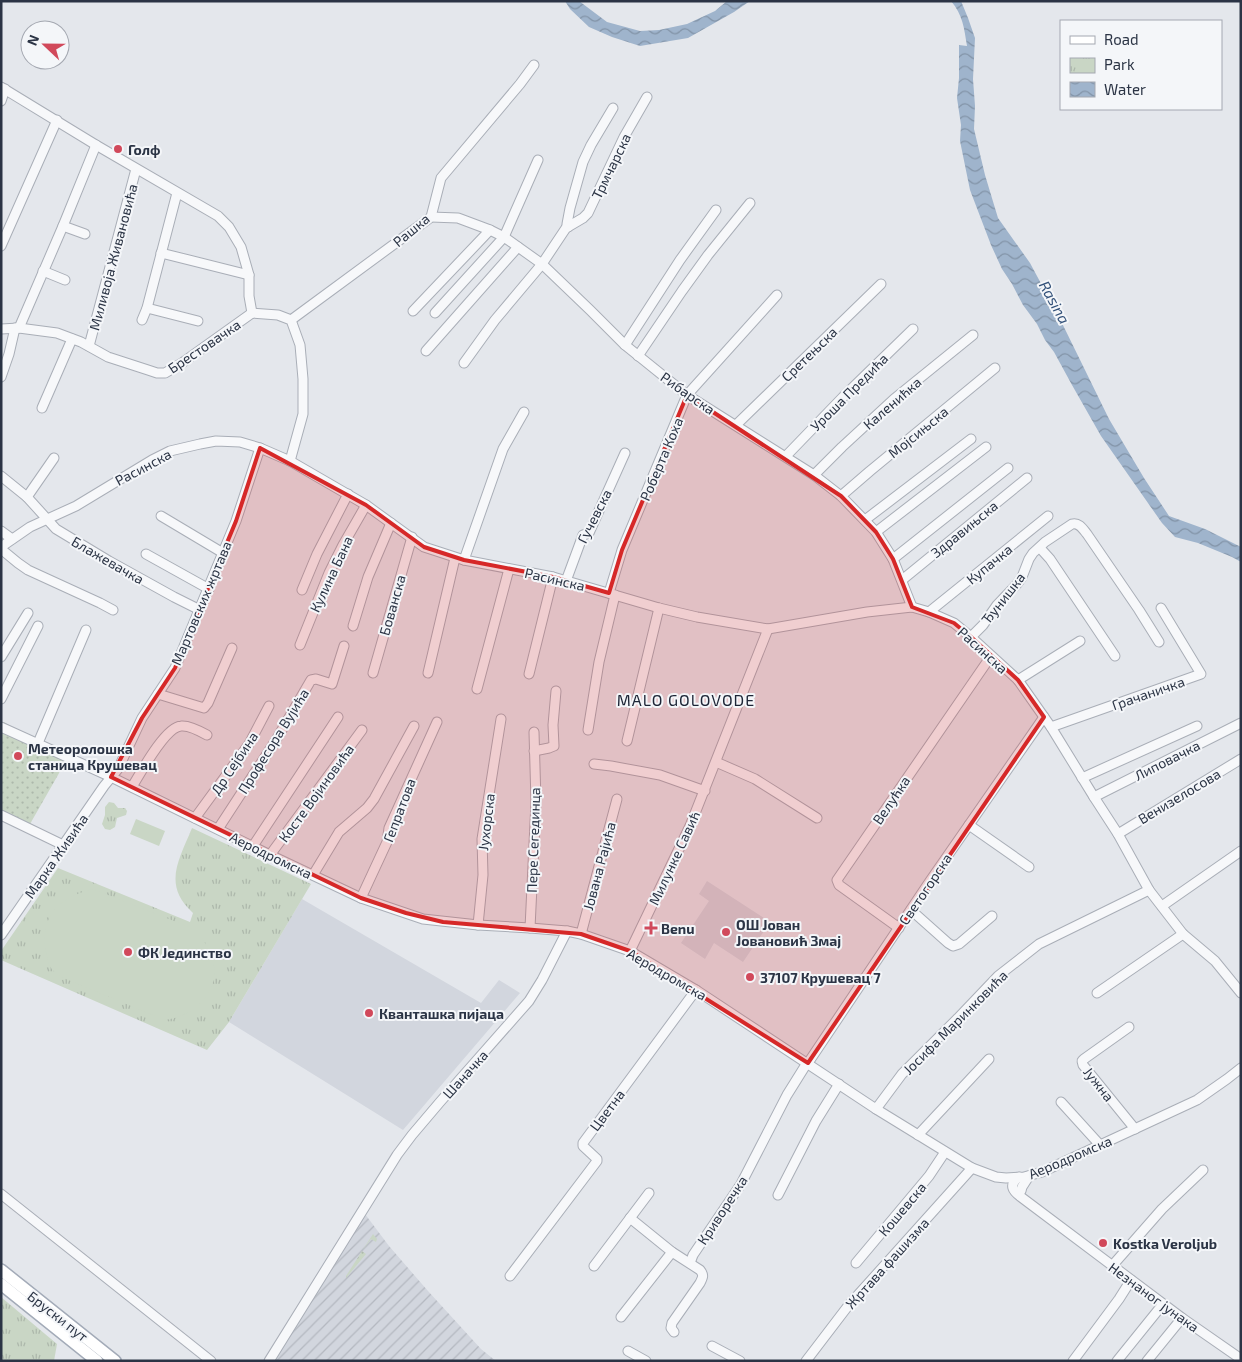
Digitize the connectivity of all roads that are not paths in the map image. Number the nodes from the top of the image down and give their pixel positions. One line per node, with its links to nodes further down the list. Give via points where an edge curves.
1 (534, 65): 13 (street, Рашка, via 441,178)
2 (3, 88): 4 (street); 6 (street)
3 (647, 97): 15 (street, Трмчарска, via 588,213)
4 (1, 101)
5 (613, 108): 15 (street, Трмчарска, via 584,162 568,215)
6 (57, 120): 7 (street); 19 (street)
7 (96, 145): 9 (street); 14 (street)
8 (538, 160): 18 (street)
9 (136, 169): 10 (street); 41 (street, Миливоја Живановића)
10 (177, 193): 21 (street); 24 (street, via 218,216 229,227 241,246)
11 (750, 203): 43 (street, via 682,290)
12 (716, 210): 40 (street)
13 (431, 218): 16 (street, Рибарска, via 458,218); 33 (street, Рашка)
14 (63, 226): 17 (street); 23 (street)
15 (568, 227): 22 (street, Трмчарска)
16 (490, 230): 18 (street, Рибарска); 29 (street)
17 (84, 234)
18 (504, 237): 20 (street, Рибарска); 30 (street)
19 (1, 246)
20 (518, 247): 22 (street, Рибарска); 42 (street)
21 (161, 252): 24 (street); 28 (street)
22 (542, 264): 40 (street, Рибарска); 44 (street, Трмчарска)
23 (44, 271): 25 (street); 35 (street)
24 (249, 275): 31 (street)
25 (65, 280)
26 (881, 284): 50 (street, Сретењска)
27 (777, 294): 47 (street, Роберта Коха)
28 (146, 308): 32 (street); 34 (street)
29 (413, 311)
30 (435, 312)
31 (252, 314): 33 (street, via 278,315); 41 (street, Брестовачка, via 165,372 126,364)
32 (142, 320)
33 (291, 320): 57 (street, via 300,345 303,414)
34 (198, 321)
35 (17, 328): 36 (street, Брестовачка); 39 (street, Брестовачка, via 57,332); 46 (street)
36 (1, 329)
37 (913, 329): 55 (street, Уроша Предића)
38 (973, 335): 59 (street, Каленићка, via 894,398)
39 (72, 339): 41 (street, Брестовачка); 48 (street)
40 (625, 345): 43 (street, Рибарска)
41 (89, 346)
42 (426, 351)
43 (638, 356): 47 (street, Рибарска)
44 (464, 363)
45 (995, 368): 64 (street, Мојсињска)
46 (1, 377)
47 (687, 395): 50 (street, Рибарска); 87 (street, Роберта Коха, via 622,550)
48 (42, 408)
49 (524, 412): 79 (street, via 503,449)
50 (736, 425): 55 (street, Рибарска)
51 (971, 439): 69 (street)
52 (986, 447): 72 (street)
53 (260, 448): 57 (street, Расинска); 68 (street, Расинска, via 240,442 216,441 170,451 76,506); 77 (street, Мартовских жртава)
54 (625, 453): 84 (street, Гучевска, via 589,533 583,535)
55 (786, 456): 59 (street, Рибарска)
56 (54, 458): 63 (street)
57 (290, 461): 62 (street, Расинска)
58 (1008, 468): 80 (street)
59 (814, 475): 64 (street, Рибарска)
60 (1, 476): 63 (street, Блажевачка)
61 (1027, 478): 83 (street, Здравињска)
62 (348, 494): 65 (street, Расинска); 86 (street)
63 (27, 496): 68 (street, Блажевачка)
64 (841, 496): 69 (street, Рибарска)
65 (366, 505): 70 (street, Расинска); 102 (street, Кулина Бана, via 332,566)
66 (161, 516): 77 (street)
67 (1048, 516): 93 (street, Купачка)
68 (46, 518): 74 (street, Расинска); 92 (street, Блажевачка, via 56,529 96,554)
69 (865, 520): 72 (street, Рибарска)
70 (391, 522): 73 (street, Расинска); 96 (street)
71 (1, 531): 74 (street)
72 (876, 532): 80 (street, Рибарска)
73 (412, 537): 79 (street, Расинска, via 424,546); 108 (street, Бованска)
74 (12, 539): 75 (street, Расинска)
75 (1, 548): 91 (street, via 28,570)
76 (1040, 548): 99 (street, Ђунишка, via 1032,555 1017,584); 101 (street, Ђунишка, via 1072,524 1078,525); 106 (street)
77 (223, 553): 85 (street, Мартовских жртава)
78 (146, 554): 85 (street)
79 (459, 559): 81 (street, Расинска); 109 (street)
80 (893, 559): 83 (street, Рибарска)
81 (510, 569): 82 (street, Расинска); 112 (street)
82 (553, 577): 84 (street, Расинска); 110 (street)
83 (902, 580): 88 (street, Рибарска)
84 (566, 581): 87 (street, Расинска)
85 (209, 589): 92 (street, Мартовских жртава)
86 (302, 590)
87 (612, 594): 89 (street, Расинска); 127 (street, Роберта Коха)
88 (912, 607): 93 (street, Расинска); 97 (street, Расинска)
89 (659, 608): 97 (street, Расинска); 130 (street)
90 (1161, 608): 123 (street, Грачаничка, via 1201,674)
91 (112, 610)
92 (200, 610): 114 (street, Мартовских жртава, via 175,668)
93 (929, 612): 99 (street, Расинска, via 954,623)
94 (28, 613): 107 (street)
95 (38, 626): 115 (street)
96 (353, 626)
97 (768, 629): 134 (street, Милунке Савић)
98 (86, 630): 131 (street)
99 (971, 637): 105 (street, Расинска)
100 (1080, 641): 111 (street)
101 (1159, 642)
102 (300, 645)
103 (344, 646): 146 (street, Професора Вујића, via 332,684 311,680)
104 (232, 648): 114 (street, via 204,708)
105 (991, 656): 111 (street, Расинска); 161 (street, Велућка, via 837,880 839,885)
106 (1115, 656)
107 (1, 657)
108 (373, 673)
109 (428, 673)
110 (529, 674)
111 (1018, 680): 118 (street, Расинска)
112 (477, 689)
113 (556, 690): 132 (street, via 554,746)
114 (158, 694): 136 (street, Мартовских жртава)
115 (1, 699)
116 (269, 706): 143 (street, Др Сејбина, via 249,744)
117 (338, 717): 149 (street)
118 (1044, 717): 123 (street, Расинска); 145 (street, Светогорска)
119 (501, 719): 159 (street, Јухорска, via 482,839 483,875)
120 (437, 722): 155 (street, Гепратова)
121 (1241, 723): 140 (street, Липовачка)
122 (414, 726): 153 (street, via 374,799 339,832)
123 (1051, 726): 137 (street, Расинска)
124 (1197, 726): 137 (street)
125 (1, 727): 131 (street, Аеродромска)
126 (362, 730): 151 (street, Косте Војиновића)
127 (588, 730)
128 (534, 732): 132 (street, Пере Сегединца)
129 (207, 735): 138 (street, via 183,726 175,728 160,742)
130 (627, 740)
131 (38, 743): 136 (street, Аеродромска)
132 (534, 752): 160 (street, Пере Сегединца, via 536,802)
133 (1241, 759): 147 (street, Венизелосова)
134 (716, 762): 139 (street, Милунке Савић); 144 (street, via 754,779)
135 (594, 764): 139 (street, via 660,775)
136 (111, 777): 138 (street, Аеродромска); 148 (street, Марка Живића)
137 (1082, 778): 140 (street, Расинска)
138 (132, 787): 143 (street, Аеродромска)
139 (705, 791): 166 (street, Милунке Савић)
140 (1094, 797): 147 (street, Расинска)
141 (618, 798): 163 (street, Јована Рајића)
142 (1, 815): 148 (street)
143 (195, 818): 146 (street, Аеродромска)
144 (817, 818)
145 (969, 826): 152 (street); 157 (street, Светогорска)
146 (218, 829): 149 (street, Аеродромска)
147 (1118, 834): 154 (street, Расинска)
148 (63, 845): 165 (street, Марка Живића)
149 (253, 846): 151 (street, Аеродромска)
150 (1241, 851): 156 (street)
151 (270, 855): 153 (street, Аеродромска)
152 (1029, 867)
153 (312, 875): 155 (street, Аеродромска)
154 (1149, 890): 156 (street, Расинска); 176 (street, Јосифа Маринковића, via 1039,944 998,976 902,1074)
155 (361, 898): 159 (street, Аеродромска, via 423,919)
156 (1162, 906): 164 (street, Расинска)
157 (911, 910): 158 (street, via 953,946); 161 (street, Светогорска)
158 (992, 916)
159 (478, 925): 160 (street, Аеродромска)
160 (530, 928): 162 (street, Аеродромска)
161 (898, 928): 172 (street, Светогорска)
162 (567, 931): 163 (street, Аеродромска); 209 (street, Шаначка, via 529,1001 412,1135 380,1180)
163 (581, 934): 166 (street, Аеродромска)
164 (1184, 934): 168 (street); 169 (street, Расинска, via 1215,961)
165 (1, 935)
166 (630, 951): 167 (street, Аеродромска)
167 (696, 990): 172 (street, Аеродромска); 196 (street, Цветна, via 583,1143 597,1161)
168 (1097, 993)
169 (1241, 993)
170 (1129, 1027): 177 (street, Јужна, via 1082,1062)
171 (988, 1059): 178 (street)
172 (806, 1064): 174 (street, Аеродромска); 191 (street, Криворечка, via 741,1184)
173 (1241, 1068): 177 (street, Аеродромска, via 1197,1100)
174 (839, 1084): 176 (street, Аеродромска); 188 (street)
175 (1061, 1102): 179 (street)
176 (876, 1109): 178 (street, Аеродромска)
177 (1135, 1129): 179 (street, Аеродромска)
178 (918, 1135): 180 (street, Аеродромска)
179 (1100, 1145): 184 (street, Аеродромска)
180 (945, 1152): 181 (street, Аеродромска); 192 (street, Кошевска, via 929,1176)
181 (972, 1168): 183 (street, Аеродромска); 212 (street, Жртава фашизма, via 848,1306)
182 (1203, 1170): 194 (street, via 1162,1209)
183 (990, 1175): 185 (street, Незнаног јунака); 185 (street, Аеродромска)
184 (1029, 1176): 185 (street, Аеродромска); 185 (street, via 1022,1187)
185 (1016, 1186): 194 (street, Незнаног јунака)
186 (649, 1193): 189 (street)
187 (1, 1194): 208 (street)
188 (778, 1195)
189 (630, 1218): 190 (street); 193 (street)
190 (672, 1252): 191 (street); 200 (street)
191 (690, 1263): 202 (street, via 703,1273 703,1278 672,1323)
192 (856, 1263)
193 (594, 1266)
194 (1112, 1266): 197 (street, Незнаног јунака)
195 (1, 1270): 207 (main road, Бруски пут)
196 (510, 1276)
197 (1131, 1280): 199 (street, Незнаног јунака); 213 (street)
198 (1, 1284): 206 (main road, Бруски пут)
199 (1162, 1304): 201 (street, Незнаног јунака); 214 (street)
200 (621, 1318)
201 (1182, 1318): 205 (street, Незнаног јунака); 215 (street)
202 (674, 1332)
203 (712, 1346): 211 (street)
204 (628, 1351): 210 (street)
205 (1241, 1358)
206 (97, 1361)
207 (115, 1361)
208 (210, 1361)
209 (269, 1361)
210 (646, 1361)
211 (740, 1361)
212 (806, 1361)
213 (1073, 1361)
214 (1117, 1361)
215 (1147, 1361)

